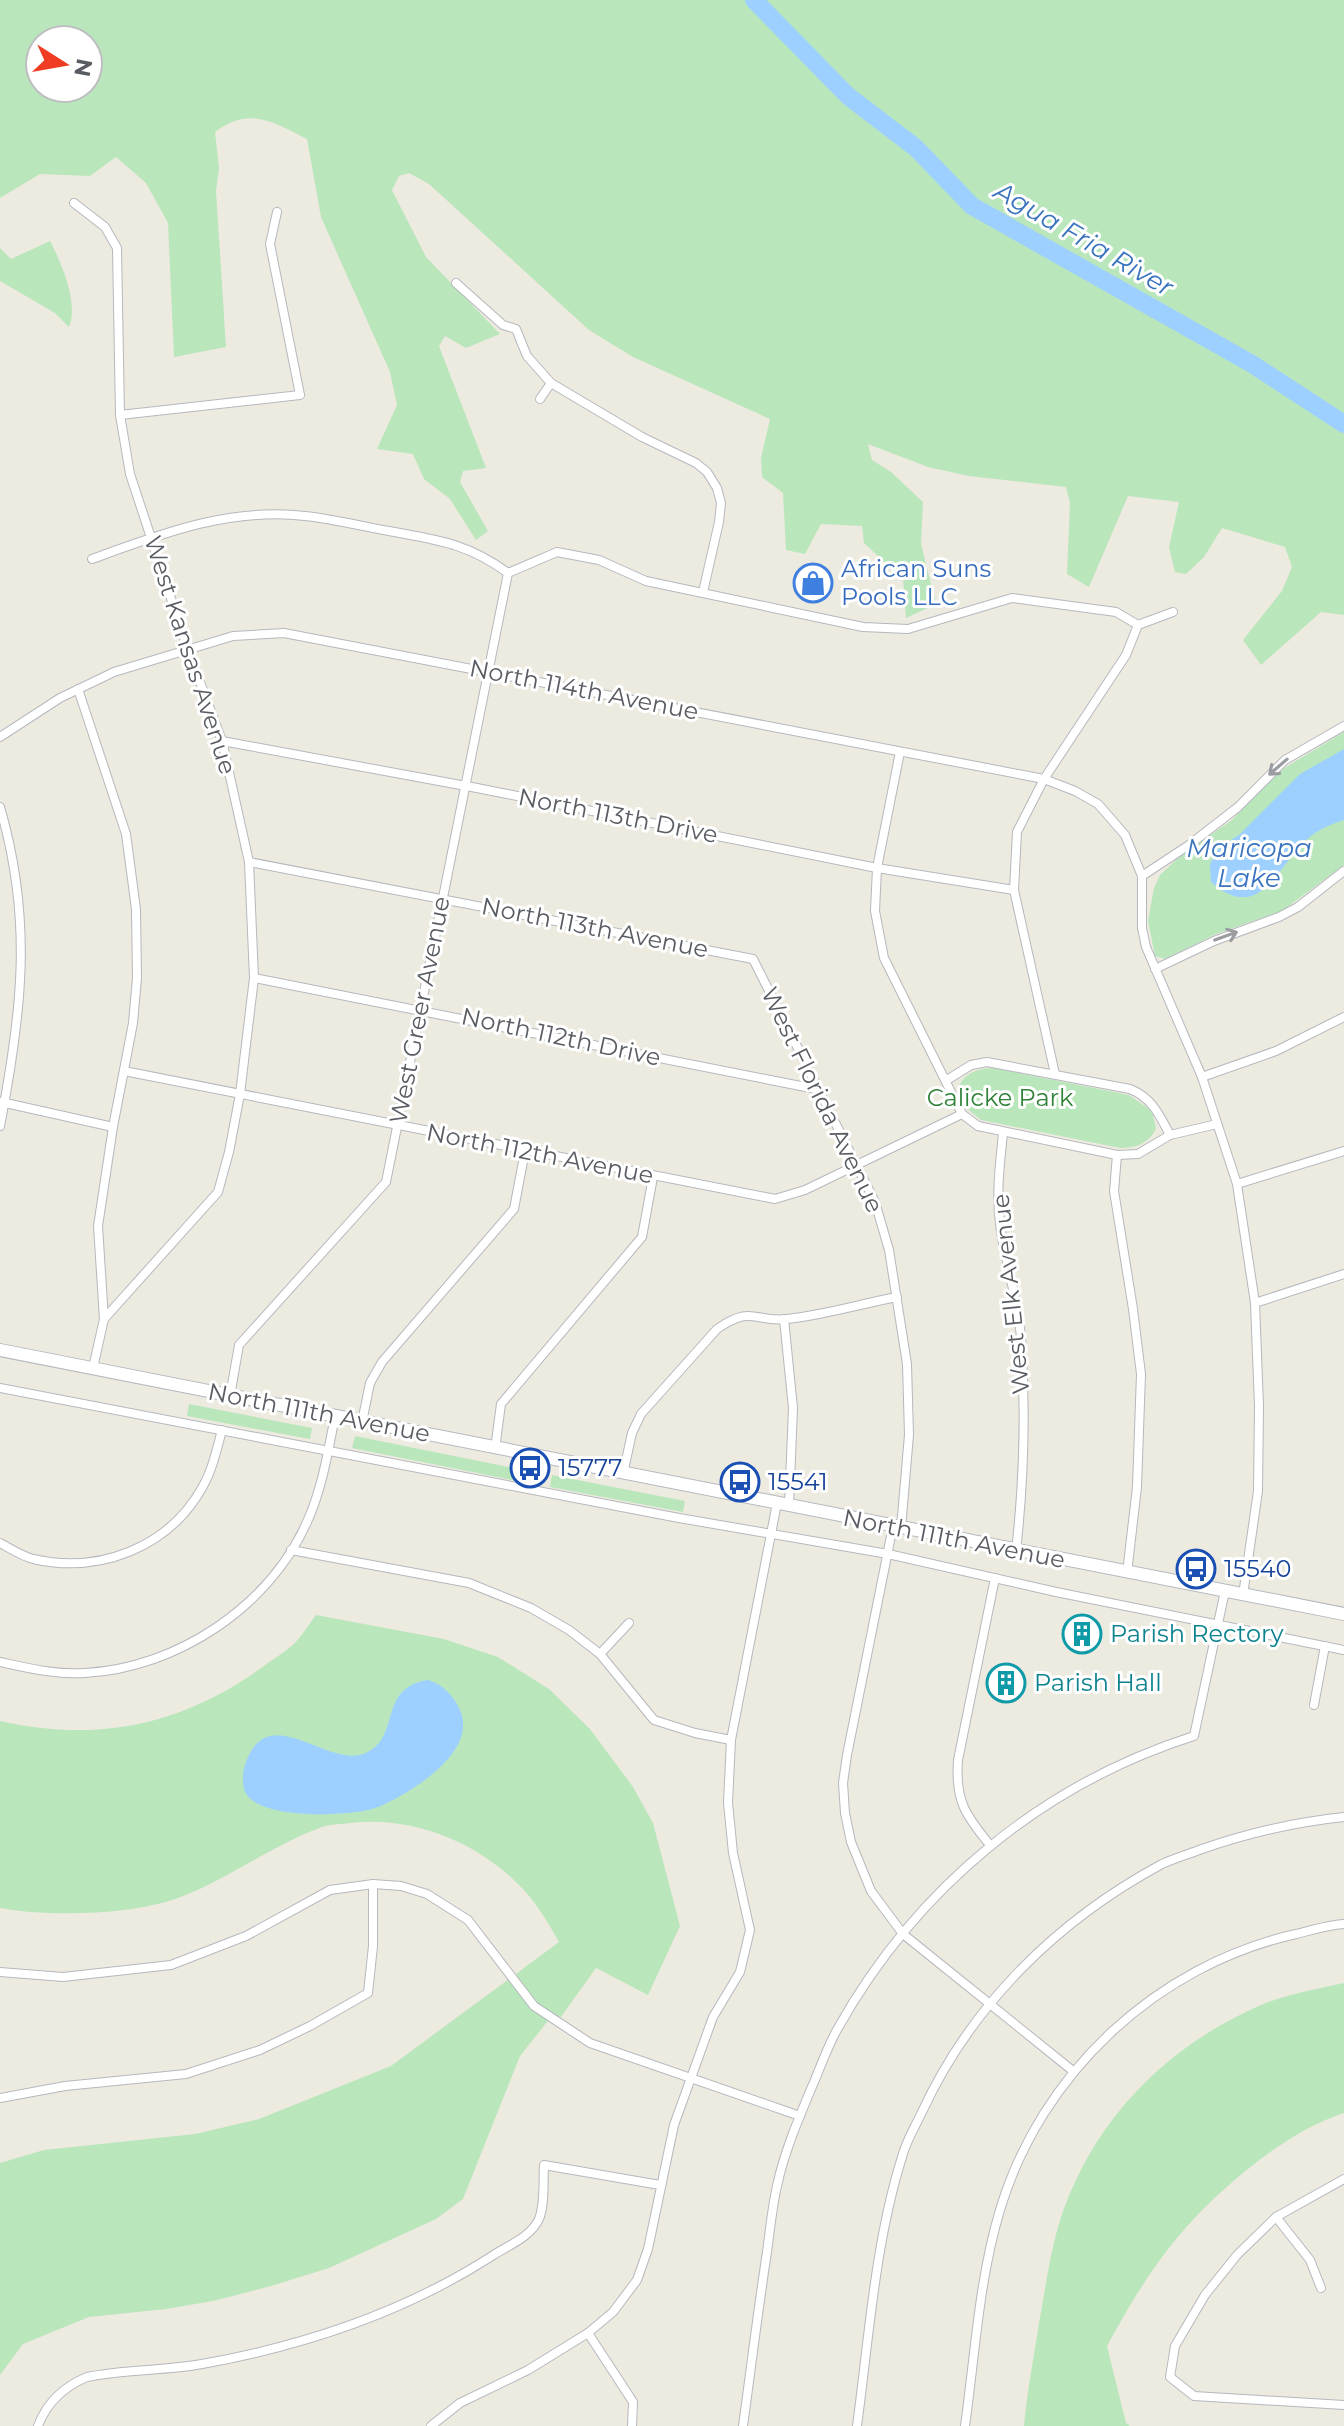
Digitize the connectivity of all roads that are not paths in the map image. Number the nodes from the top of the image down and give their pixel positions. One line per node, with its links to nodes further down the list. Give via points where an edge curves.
1 (74, 203): 6 (street, West Kansas Avenue, via 105,227 117,248)
2 (277, 212): 6 (street, via 270,244 300,395)
3 (456, 283): 4 (street, via 503,325 516,329 527,356)
4 (551, 383): 5 (street); 10 (street, via 707,472 721,503)
5 (540, 399)
6 (120, 415): 7 (street, West Kansas Avenue, via 130,474)
7 (152, 537): 8 (street); 9 (street, via 223,518 304,516 459,545); 13 (street, West Kansas Avenue)
8 (92, 559)
9 (508, 573): 10 (street, via 557,552 578,554 646,581); 14 (street, West Greer Avenue)
10 (703, 592): 12 (street, via 863,627 908,629 1012,598 1116,612)
11 (1173, 612): 12 (street)
12 (1138, 625): 20 (street, via 1126,655)
13 (188, 650): 14 (street, North 114th Avenue, via 242,635 284,633); 15 (street, North 114th Avenue); 18 (street, West Kansas Avenue)
14 (487, 671): 19 (street, North 114th Avenue); 21 (street, West Greer Avenue)
15 (78, 689): 17 (street, North 114th Avenue); 34 (street, via 126,834 136,909 136,993)
16 (1344, 726): 26 (street, one-way to 26, via 1285,760 1238,807)
17 (0, 737)
18 (222, 741): 21 (street, North 113th Drive); 23 (street, West Kansas Avenue)
19 (900, 752): 20 (street, North 114th Avenue); 24 (street)
20 (1044, 779): 26 (street, North 114th Avenue, via 1098,804 1125,835); 27 (street, via 1017,832)
21 (464, 786): 24 (street, North 113th Drive); 28 (street, West Greer Avenue)
22 (0, 807): 40 (street, via 19,895 22,961 18,1026)
23 (249, 862): 28 (street, North 113th Avenue); 31 (street, West Kansas Avenue)
24 (877, 868): 27 (street, North 113th Drive); 37 (street, via 875,911 884,958)
25 (1344, 871): 30 (street, one-way to 25, via 1279,917)
26 (1142, 876): 30 (street, via 1142,928)
27 (1014, 890): 35 (street)
28 (441, 899): 29 (street, North 113th Avenue); 32 (street, West Greer Avenue)
29 (753, 959): 38 (street, West Florida Avenue)
30 (1155, 969): 36 (street)
31 (254, 978): 32 (street, North 112th Drive); 39 (street, West Kansas Avenue)
32 (420, 1008): 38 (street, North 112th Drive); 43 (street, West Greer Avenue)
33 (1344, 1017): 36 (street, via 1276,1051)
34 (124, 1071): 39 (street, North 112th Avenue); 45 (street)
35 (1055, 1074): 37 (street, via 987,1062); 47 (street, via 1141,1094 1155,1106)
36 (1202, 1077): 42 (street)
37 (947, 1080): 41 (street)
38 (821, 1090): 51 (street, West Florida Avenue)
39 (240, 1094): 43 (street, North 112th Avenue); 57 (street, West Kansas Avenue, via 218,1192)
40 (2, 1102): 44 (street); 45 (street)
41 (962, 1114): 46 (street, via 978,1126); 51 (street, North 112th Avenue)
42 (1217, 1124): 47 (street); 53 (street)
43 (398, 1125): 48 (street, North 112th Avenue); 62 (street, West Greer Avenue, via 386,1182 239,1345)
44 (0, 1126)
45 (113, 1127): 57 (street, via 98,1226)
46 (1003, 1133): 50 (street); 74 (street, West Elk Avenue, via 1000,1225 1021,1336 1024,1422)
47 (1170, 1135): 50 (street, via 1138,1154)
48 (525, 1151): 52 (street, North 112th Avenue); 64 (street, via 514,1209 382,1362 370,1383)
49 (1344, 1151): 53 (street)
50 (1117, 1155): 76 (street, via 1114,1191 1141,1374)
51 (858, 1166): 52 (street, North 112th Avenue, via 775,1199); 55 (street, West Florida Avenue, via 886,1238)
52 (653, 1177): 66 (street, via 642,1237 501,1404)
53 (1237, 1184): 56 (street)
54 (1344, 1274): 56 (street)
55 (897, 1297): 58 (street); 70 (street, West Florida Avenue, via 907,1364 909,1435)
56 (1255, 1303): 79 (street, via 1258,1491)
57 (104, 1319): 60 (street, West Kansas Avenue)
58 (784, 1319): 68 (street, via 752,1314 717,1329 641,1414); 69 (street, via 793,1408)
59 (0, 1350): 60 (street, North 111th Avenue)
60 (93, 1368): 62 (street, North 111th Avenue)
61 (0, 1388): 65 (street, North 111th Avenue)
62 (230, 1396): 63 (street, North 111th Avenue)
63 (335, 1416): 64 (street, North 111th Avenue); 67 (street)
64 (362, 1422): 66 (street, North 111th Avenue)
65 (222, 1430): 67 (street, North 111th Avenue); 72 (street, via 203,1487 174,1524 151,1542 105,1560 66,1563 31,1558)
66 (495, 1449): 68 (street, North 111th Avenue)
67 (329, 1451): 71 (street, North 111th Avenue); 73 (street, via 306,1524)
68 (623, 1474): 69 (street, North 111th Avenue)
69 (783, 1505): 70 (street, North 111th Avenue); 71 (street)
70 (897, 1527): 74 (street, North 111th Avenue); 75 (street, West Florida Avenue)
71 (771, 1534): 75 (street, North 111th Avenue); 88 (street)
72 (0, 1543)
73 (291, 1550): 85 (street, via 469,1583 531,1608); 86 (street, via 244,1606 175,1651 85,1673)
74 (1016, 1551): 76 (street, North 111th Avenue)
75 (888, 1554): 77 (street, North 111th Avenue); 93 (street, West Florida Avenue, via 843,1783 851,1842 871,1891)
76 (1127, 1573): 78 (street, North 111th Avenue)
77 (995, 1578): 82 (street, North 111th Avenue); 90 (street, via 956,1780 966,1817)
78 (1225, 1591): 79 (street, North 111th Avenue); 82 (street)
79 (1243, 1595): 80 (street, North 111th Avenue)
80 (1344, 1614)
81 (629, 1623): 85 (street)
82 (1218, 1625): 83 (street, North 111th Avenue); 90 (street, via 1194,1736 1117,1764)
83 (1325, 1646): 84 (street, North 111th Avenue); 87 (street)
84 (1344, 1650)
85 (600, 1654): 88 (street, via 654,1720)
86 (0, 1662)
87 (1314, 1705)
88 (731, 1740): 97 (street, via 728,1803 733,1853 750,1930 740,1972 713,2017)
89 (1344, 1817): 95 (street, via 1236,1838 1165,1863 1086,1911 1032,1957)
90 (990, 1845): 93 (street)
91 (373, 1884): 94 (street, via 330,1890 246,1936 171,1965 63,1977); 97 (street, via 427,1894 459,1913 534,2006 590,2043); 98 (street, via 368,1993 260,2050 186,2074)
92 (1344, 1924): 96 (street, via 1225,1955 1191,1973 1152,1997)
93 (903, 1934): 95 (street, West Florida Avenue); 99 (street, via 867,1979 836,2031)
94 (0, 1972)
95 (990, 2003): 96 (street, West Florida Avenue); 110 (street, via 932,2089 902,2153 889,2205)
96 (1073, 2071): 111 (street, via 1021,2157 1000,2211)
97 (690, 2078): 99 (street); 101 (street)
98 (0, 2098)
99 (800, 2116): 109 (street, via 777,2185)
100 (1344, 2179): 102 (street)
101 (660, 2185): 104 (street, via 637,2280 613,2312); 106 (street, via 544,2165 540,2218 530,2232 421,2295 256,2353 87,2377 56,2397)
102 (1276, 2217): 103 (street, via 1310,2260); 105 (street, via 1205,2295 1175,2346 1170,2377 1194,2396)
103 (1321, 2288)
104 (588, 2333): 107 (street, via 460,2403); 108 (street, via 633,2402)
105 (1344, 2405)
106 (38, 2426)
107 (431, 2426)
108 (632, 2426)
109 (743, 2426)
110 (857, 2426)
111 (965, 2426)

